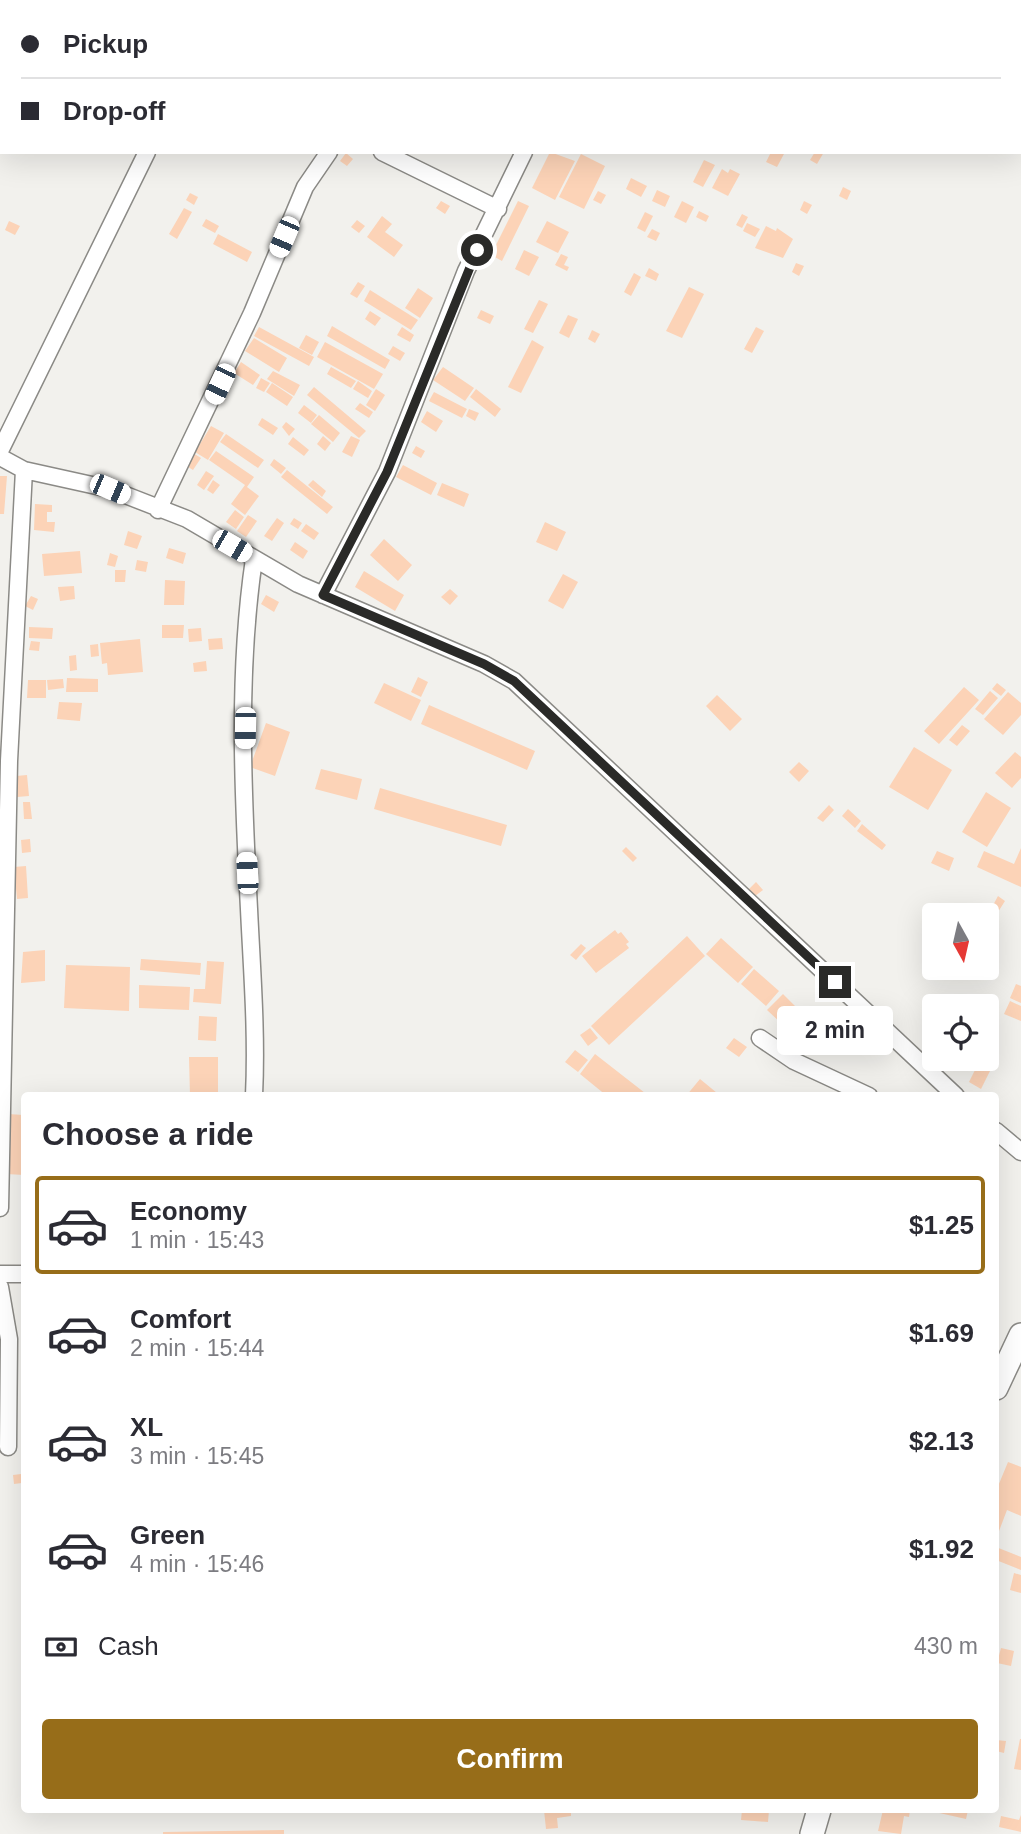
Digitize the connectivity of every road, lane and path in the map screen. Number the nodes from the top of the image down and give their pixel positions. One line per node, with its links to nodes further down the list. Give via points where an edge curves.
1 (146, 154): 6 (street)
2 (328, 154): 9 (street, via 305,187 236,348)
3 (386, 154): 5 (street)
4 (523, 154): 5 (street)
5 (498, 209): 11 (street, via 466,271 387,472)
6 (0, 451)
7 (0, 457): 8 (street)
8 (24, 470): 9 (street, via 110,489); 18 (street, via 9,761)
9 (158, 510): 10 (street, via 187,519)
10 (254, 559): 11 (street); 13 (street, via 247,626 244,751 256,1019)
11 (323, 595): 15 (street, via 514,681)
12 (760, 1038): 14 (street, via 794,1061)
13 (254, 1092)
14 (860, 1092)
15 (952, 1092)
16 (999, 1134): 17 (street)
17 (1021, 1152)
18 (0, 1208)
19 (0, 1274): 20 (street)
20 (21, 1274)
21 (0, 1287): 24 (street, via 9,1339)
22 (1021, 1335): 23 (highway)
23 (999, 1382)
24 (8, 1447)
25 (818, 1813): 26 (highway)
26 (812, 1834)

